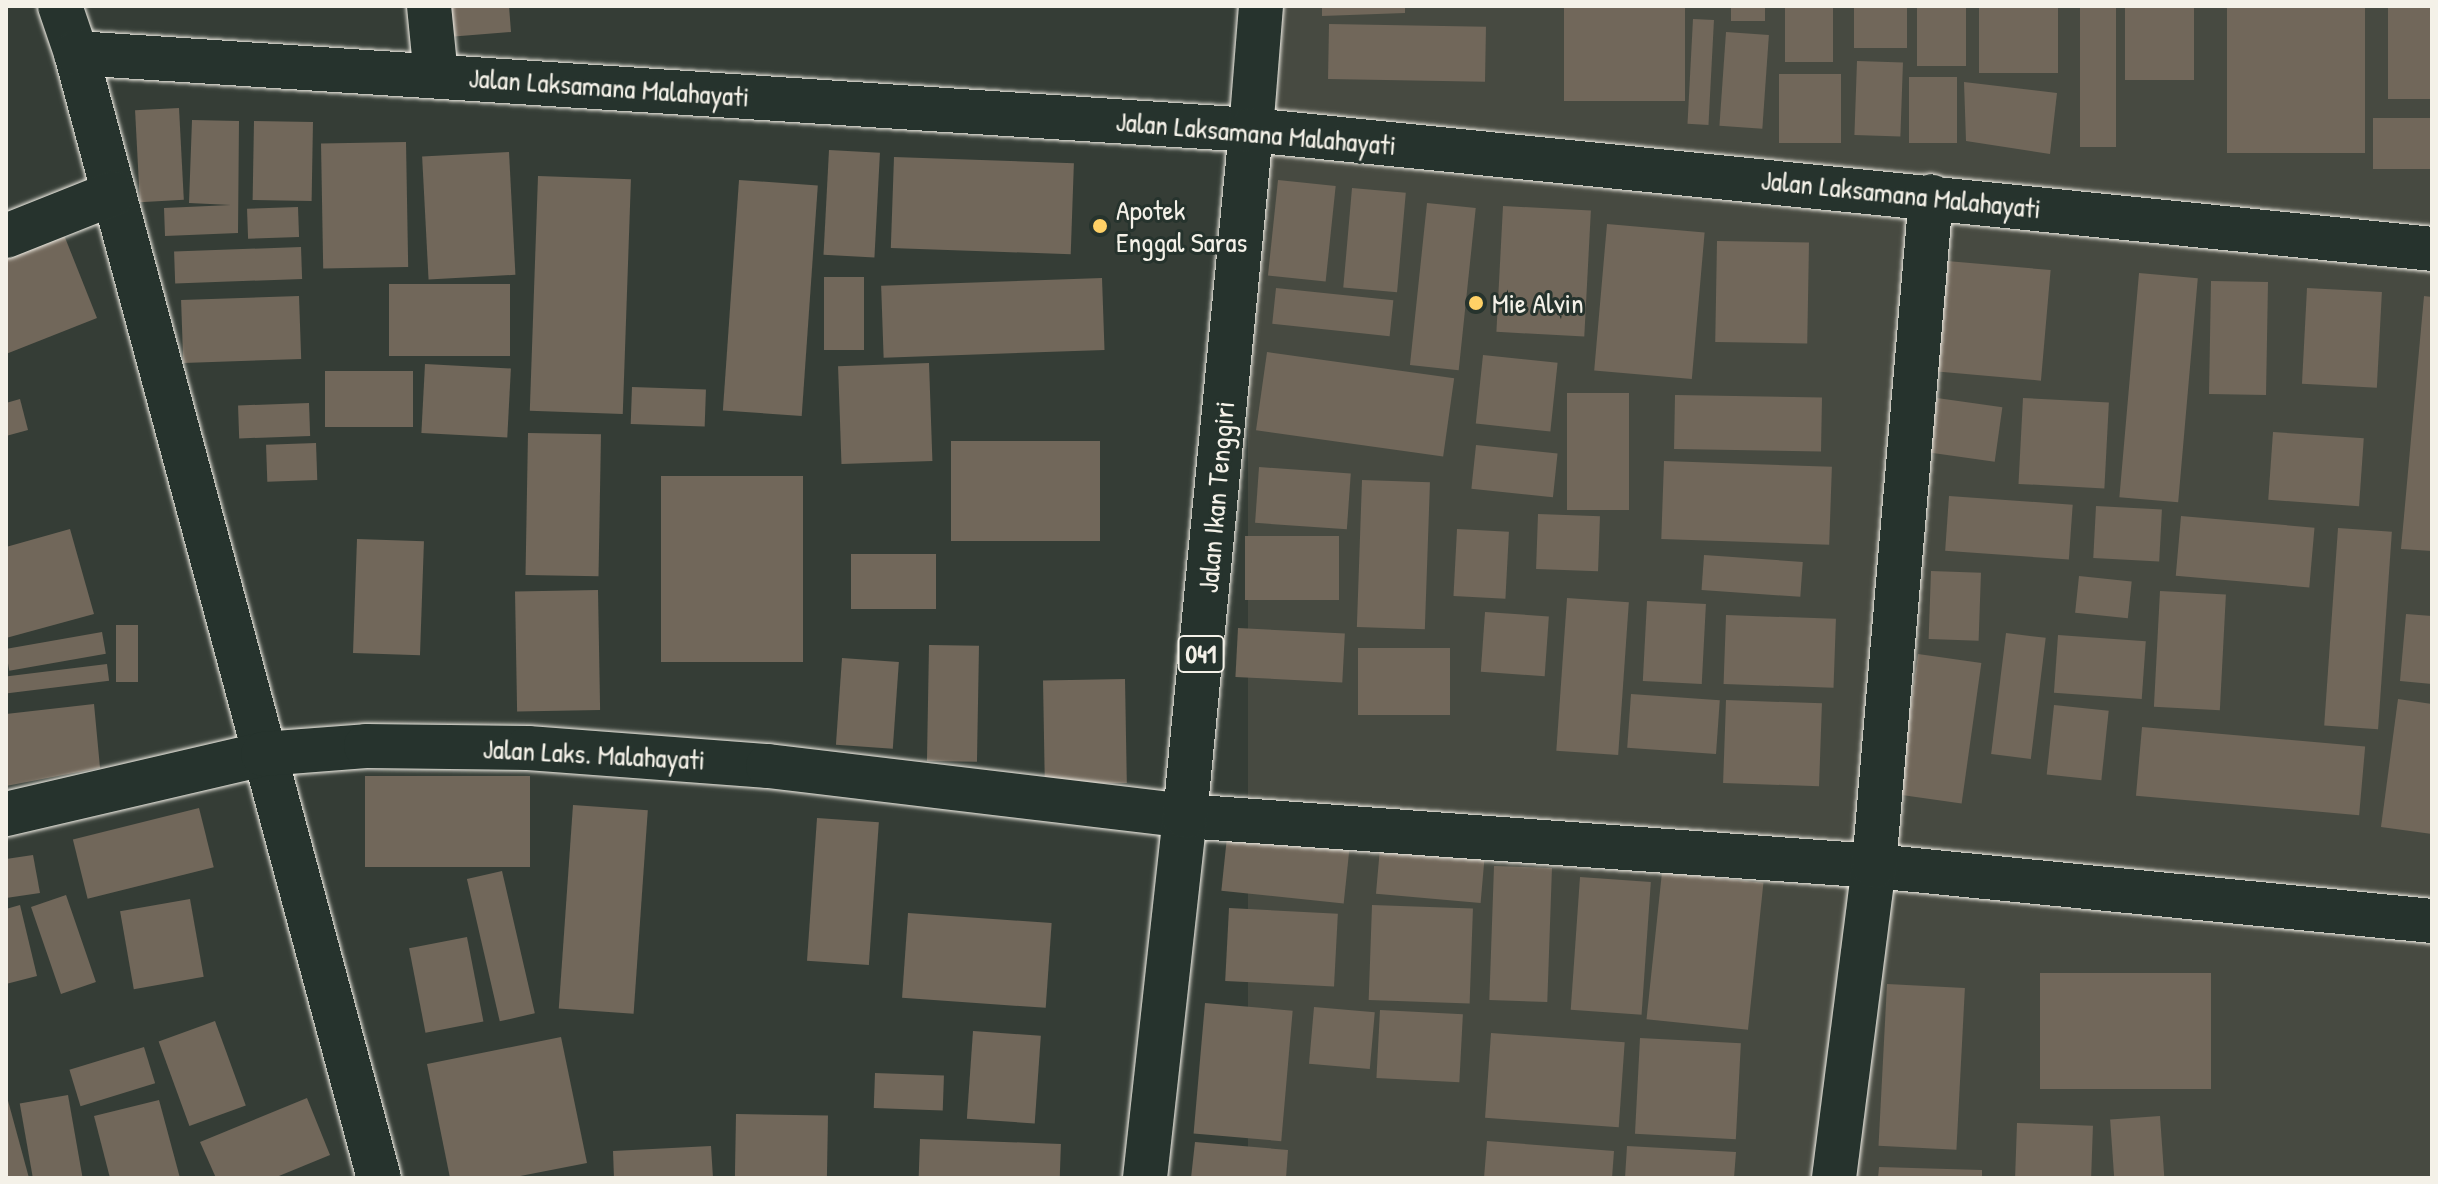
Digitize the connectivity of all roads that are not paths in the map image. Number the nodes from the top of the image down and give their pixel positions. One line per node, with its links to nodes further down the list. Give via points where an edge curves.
1 (60, 6): 4 (main road)
2 (429, 6): 5 (main road)
3 (1261, 6): 6 (main road, Jalan Ikan Tenggiri)
4 (76, 53): 5 (main road, Jalan Laksamana Malahayati); 7 (main road)
5 (436, 76): 6 (main road, Jalan Laksamana Malahayati)
6 (1251, 130): 8 (main road, Jalan Laksamana Malahayati); 13 (main road, Jalan Ikan Tenggiri / 041)
7 (114, 193): 9 (main road); 11 (main road)
8 (1931, 196): 10 (main road, Jalan Laksamana Malahayati); 14 (main road)
9 (6, 236)
10 (2432, 249)
11 (263, 754): 12 (main road, Jalan Laks. Malahayati); 13 (main road, Jalan Laks. Malahayati, via 366,746 528,748 768,766); 16 (main road)
12 (6, 814)
13 (1185, 816): 14 (main road, Jalan Laks. Malahayati); 17 (main road, Jalan Ikan Tenggiri / 041)
14 (1874, 866): 15 (main road, Jalan Laks. Malahayati); 18 (main road)
15 (2432, 921)
16 (379, 1178)
17 (1145, 1178)
18 (1834, 1178)

